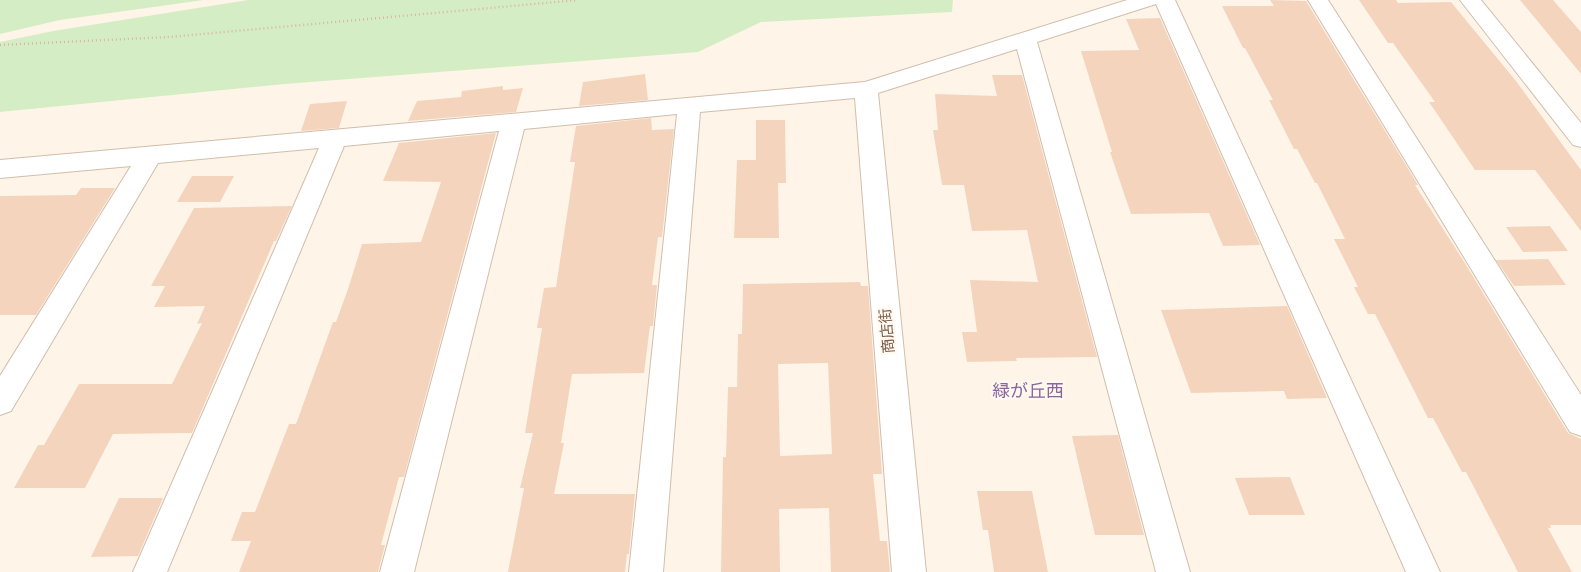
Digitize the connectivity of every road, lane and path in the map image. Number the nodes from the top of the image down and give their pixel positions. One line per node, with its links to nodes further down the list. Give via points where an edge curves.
1 (578, 0): 7 (path, via 169,37)
2 (1149, 0): 6 (street)
3 (1166, 0): 22 (street)
4 (1318, 0): 16 (street)
5 (1470, 0): 12 (street)
6 (1026, 40): 8 (street); 21 (street)
7 (0, 45)
8 (866, 89): 9 (street); 20 (street, 商店街)
9 (689, 106): 10 (street); 19 (street)
10 (514, 121): 11 (street); 18 (street)
11 (336, 137): 13 (street); 17 (street)
12 (1581, 139)
13 (151, 154): 14 (street); 15 (street)
14 (0, 169)
15 (0, 402)
16 (1581, 422)
17 (150, 572)
18 (397, 572)
19 (646, 572)
20 (909, 572)
21 (1172, 572)
22 (1423, 572)

